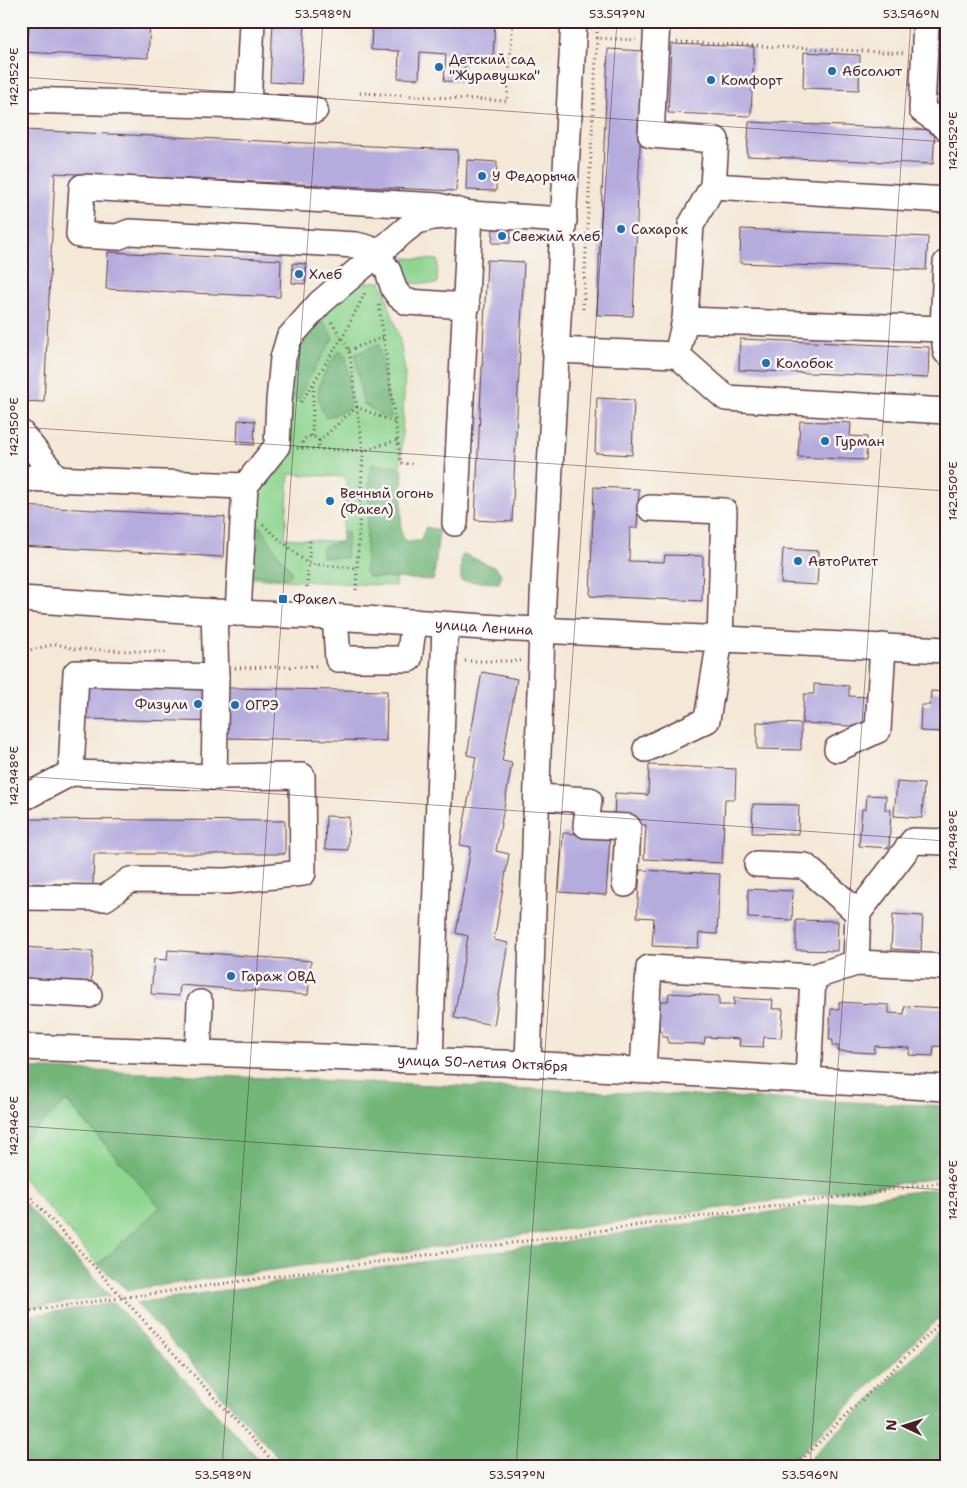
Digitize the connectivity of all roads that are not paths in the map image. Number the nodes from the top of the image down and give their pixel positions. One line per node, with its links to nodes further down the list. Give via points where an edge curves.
1 (252, 21): 7 (street)
2 (574, 21): 13 (street)
3 (926, 21): 4 (street); 9 (street, via 922,110)
4 (946, 22)
5 (656, 31): 10 (street, via 651,135 716,140)
6 (21, 100): 7 (street)
7 (248, 106): 8 (street)
8 (316, 110)
9 (946, 127)
10 (714, 186): 11 (street); 17 (street, via 691,224)
11 (946, 200)
12 (470, 214): 13 (street); 14 (street, via 417,221); 14 (street, via 439,206 82,187 79,235 117,237 130,232 356,245); 16 (street)
13 (564, 220): 19 (street)
14 (377, 254): 16 (street, via 394,289 407,302); 25 (street, via 320,303 289,338 283,358 277,446)
15 (946, 263): 18 (street)
16 (467, 306): 27 (street)
17 (685, 320): 18 (street); 20 (street)
18 (944, 341)
19 (555, 350): 20 (street); 33 (street)
20 (677, 354): 21 (street, via 726,398)
21 (946, 410)
22 (21, 433): 24 (street)
23 (21, 478): 24 (street)
24 (58, 480): 25 (street)
25 (244, 497): 29 (street)
26 (650, 508): 34 (street, via 724,511)
27 (455, 523)
28 (21, 599): 29 (street, улица Ленина)
29 (226, 612): 30 (street, улица Ленина); 37 (street)
30 (335, 617): 31 (street, улица Ленина); 31 (street, via 338,659 409,659)
31 (414, 622): 32 (street, улица Ленина)
32 (445, 625): 33 (street, улица Ленина); 57 (street)
33 (542, 629): 34 (street, улица Ленина); 43 (street)
34 (720, 639): 35 (street, улица Ленина); 38 (street, via 707,720)
35 (882, 646): 36 (street, улица Ленина); 39 (street, via 878,730)
36 (946, 650)
37 (217, 673): 40 (street, via 76,673); 41 (street)
38 (646, 749)
39 (836, 750)
40 (71, 773): 41 (street); 42 (street, via 27,796)
41 (214, 777): 47 (street, via 302,776 303,874 227,881 130,880 105,898)
42 (21, 796)
43 (537, 797): 46 (street, via 589,800 586,825 628,827); 58 (street)
44 (946, 842): 48 (street, via 913,841)
45 (757, 864): 48 (street, via 805,866)
46 (625, 884)
47 (21, 897)
48 (858, 913): 49 (street)
49 (856, 963): 50 (street); 51 (street)
50 (946, 967)
51 (813, 977): 59 (street, via 649,968); 60 (street)
52 (21, 991): 53 (street)
53 (89, 995)
54 (200, 1003): 56 (street)
55 (21, 1047): 56 (street, улица 50-летия Октября)
56 (198, 1053): 57 (street, улица 50-летия Октября)
57 (430, 1061): 58 (street, улица 50-летия Октября)
58 (528, 1064): 59 (street, улица 50-летия Октября)
59 (644, 1070): 60 (street, улица 50-летия Октября)
60 (808, 1079): 61 (street, улица 50-летия Октября)
61 (946, 1088)

